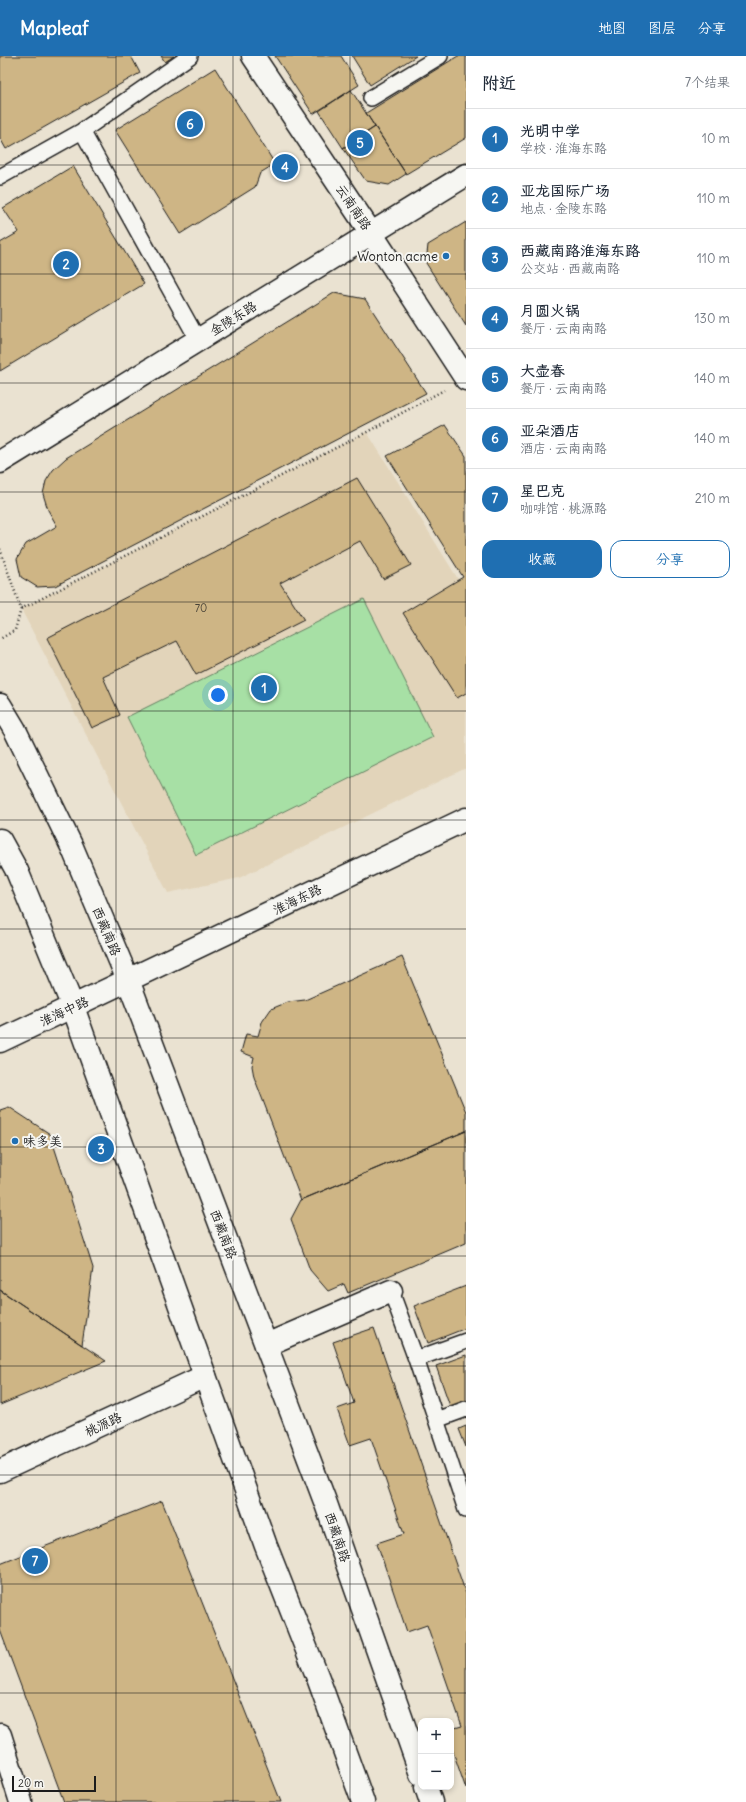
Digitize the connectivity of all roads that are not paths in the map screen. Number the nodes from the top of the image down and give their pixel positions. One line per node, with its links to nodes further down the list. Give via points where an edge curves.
1 (190, 56): 5 (lane)
2 (253, 56): 8 (main road, 云南南路)
3 (440, 56): 4 (lane)
4 (371, 98)
5 (82, 131): 7 (lane); 9 (lane)
6 (466, 175): 8 (main road, 金陵东路)
7 (0, 178)
8 (371, 233): 9 (main road, 金陵东路); 10 (main road, 云南南路)
9 (198, 340): 11 (main road, 金陵东路)
10 (466, 378)
11 (0, 462)
12 (0, 705): 15 (main road, 西藏南路, via 15,730 72,847)
13 (466, 818): 15 (main road, 淮海东路)
14 (0, 840): 16 (main road, via 17,871)
15 (128, 980): 16 (main road, 淮海中路); 20 (main road, 西藏南路)
16 (73, 1007): 17 (main road, 淮海中路); 22 (main road)
17 (0, 1041)
18 (391, 1291): 20 (main road); 21 (lane)
19 (466, 1341): 21 (lane)
20 (266, 1345): 29 (main road, 西藏南路, via 326,1504)
21 (416, 1359): 24 (lane)
22 (205, 1376): 25 (main road, 桃源路); 32 (main road)
23 (466, 1409): 24 (lane)
24 (436, 1420): 26 (lane)
25 (0, 1471)
26 (462, 1486): 27 (lane)
27 (466, 1510)
28 (0, 1735): 31 (main road)
29 (418, 1765)
30 (427, 1790): 33 (main road)
31 (21, 1802)
32 (363, 1802)
33 (431, 1802)

